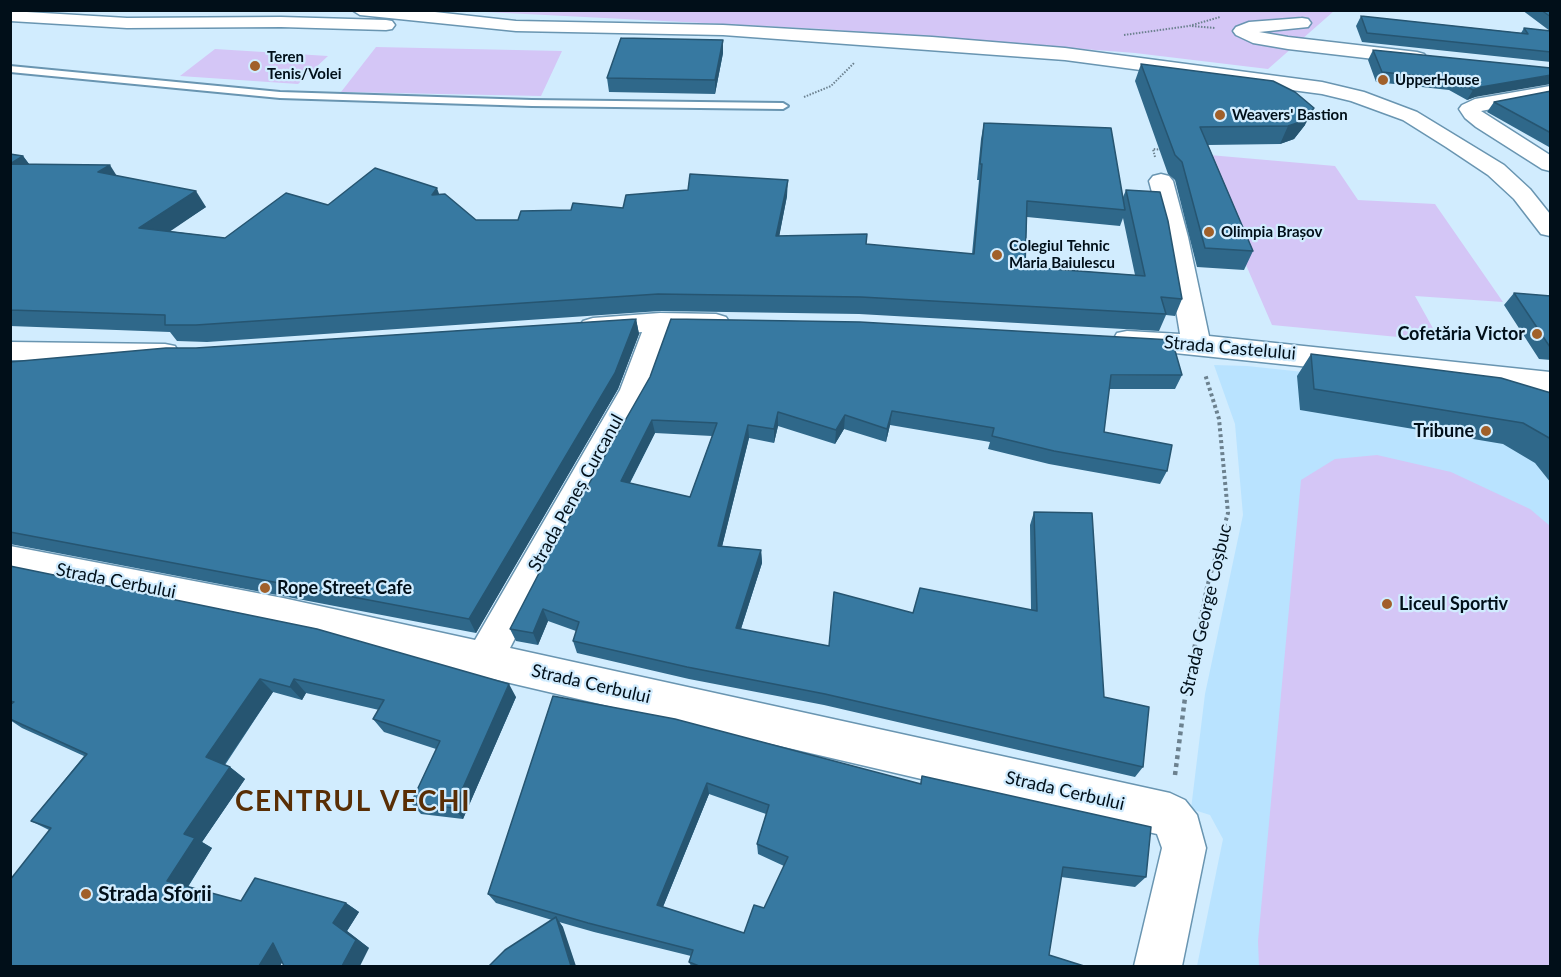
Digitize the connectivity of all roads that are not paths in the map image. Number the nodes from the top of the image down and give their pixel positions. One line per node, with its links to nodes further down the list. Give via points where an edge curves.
1 (360, 10): 4 (street)
2 (10, 16): 4 (street, via 127,23)
3 (1302, 23): 5 (street, via 1249,27 1242,31 1260,39)
4 (516, 26): 11 (street, via 723,30 954,45 1165,66 1322,88 1410,116 1454,142 1497,170)
5 (1433, 59)
6 (10, 69): 8 (lane, via 280,95)
7 (1551, 92): 9 (street, via 1482,102 1469,108 1483,123)
8 (783, 106)
9 (1551, 164)
10 (1161, 181): 16 (street)
11 (1551, 229)
12 (660, 322): 13 (street); 14 (street); 21 (street, Strada Peneș Curcanul, via 635,390)
13 (742, 323)
14 (572, 329)
15 (1104, 339): 16 (street, Strada Castelului)
16 (1196, 344): 19 (street, Strada Castelului)
17 (10, 351): 18 (street)
18 (196, 353)
19 (1551, 382)
20 (10, 560): 21 (street, Strada Cerbului, via 283,614)
21 (484, 660): 22 (street, Strada Cerbului, via 1170,815 1181,831 1184,848)
22 (1158, 966)

